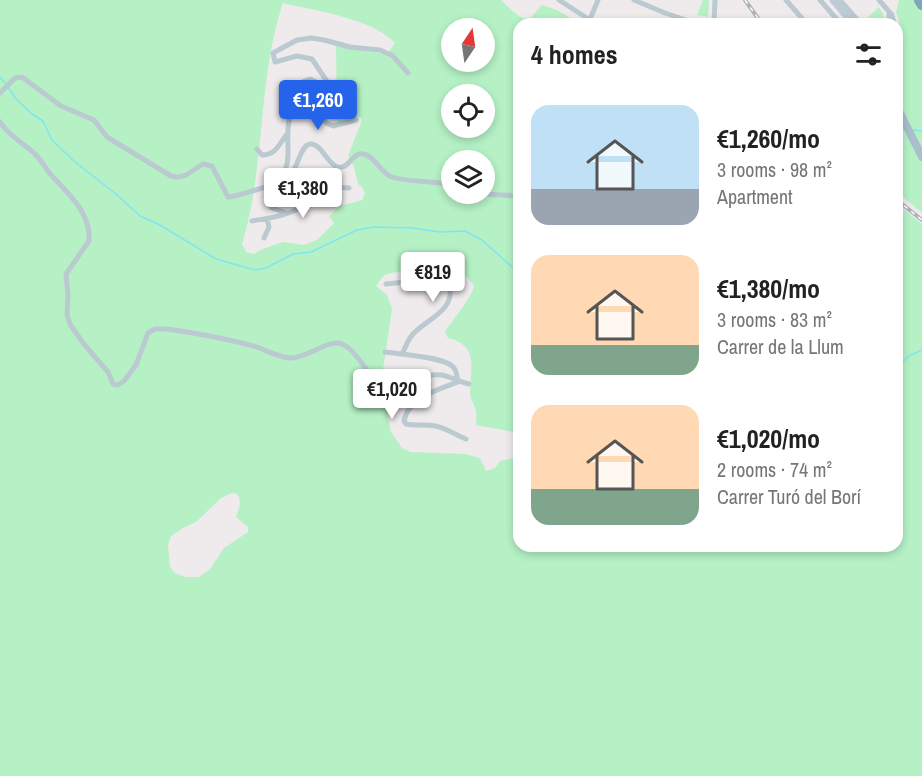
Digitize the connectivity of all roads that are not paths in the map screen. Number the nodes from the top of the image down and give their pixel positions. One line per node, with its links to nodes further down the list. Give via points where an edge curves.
1 (559, 0): 13 (street)
2 (598, 0): 14 (street)
3 (634, 0): 15 (street)
4 (715, 0): 16 (street)
5 (786, 0): 17 (street)
6 (820, 0): 18 (street)
7 (832, 0): 19 (main road)
8 (840, 0): 20 (street)
9 (879, 0): 12 (street)
10 (919, 0): 11 (highway)
11 (922, 5)
12 (889, 11): 21 (street); 22 (street)
13 (584, 18)
14 (591, 18)
15 (670, 18)
16 (714, 18)
17 (802, 18)
18 (836, 18)
19 (848, 18)
20 (856, 18)
21 (889, 18)
22 (895, 18)
23 (408, 74): 24 (street, via 393,56 380,50 318,39 297,40 273,53 275,62 310,57 330,86 310,79)
24 (303, 86): 27 (street, via 326,123 333,126); 29 (street)
25 (0, 93): 34 (street, via 12,80 22,77 61,106 94,120 105,135 171,176 185,176 206,164 214,169 228,197)
26 (903, 119): 31 (main road)
27 (356, 120)
28 (0, 122): 45 (street, via 39,158 82,211 89,241 66,274 67,315 113,384 118,385 136,366 148,333 167,328 250,345 287,358 339,343 381,383 435,375)
29 (287, 133): 30 (street, via 269,155 262,155); 34 (street, via 288,165)
30 (257, 149)
31 (922, 156)
32 (296, 167): 33 (street, via 302,149 311,144 342,168 363,154 393,177); 34 (street); 38 (street, via 292,191 269,205)
33 (441, 182)
34 (278, 183)
35 (350, 188): 38 (street, via 321,190 303,206)
36 (495, 195): 37 (street)
37 (513, 196)
38 (286, 213): 39 (street)
39 (267, 219): 40 (street); 41 (street, via 269,227)
40 (252, 221)
41 (264, 238)
42 (386, 284): 44 (street, via 440,280 451,290 438,315 412,335)
43 (385, 352): 44 (street)
44 (402, 354): 45 (street, via 449,363)
45 (458, 382): 46 (street); 47 (street, via 413,403 404,421 436,426)
46 (469, 384)
47 (466, 439)

